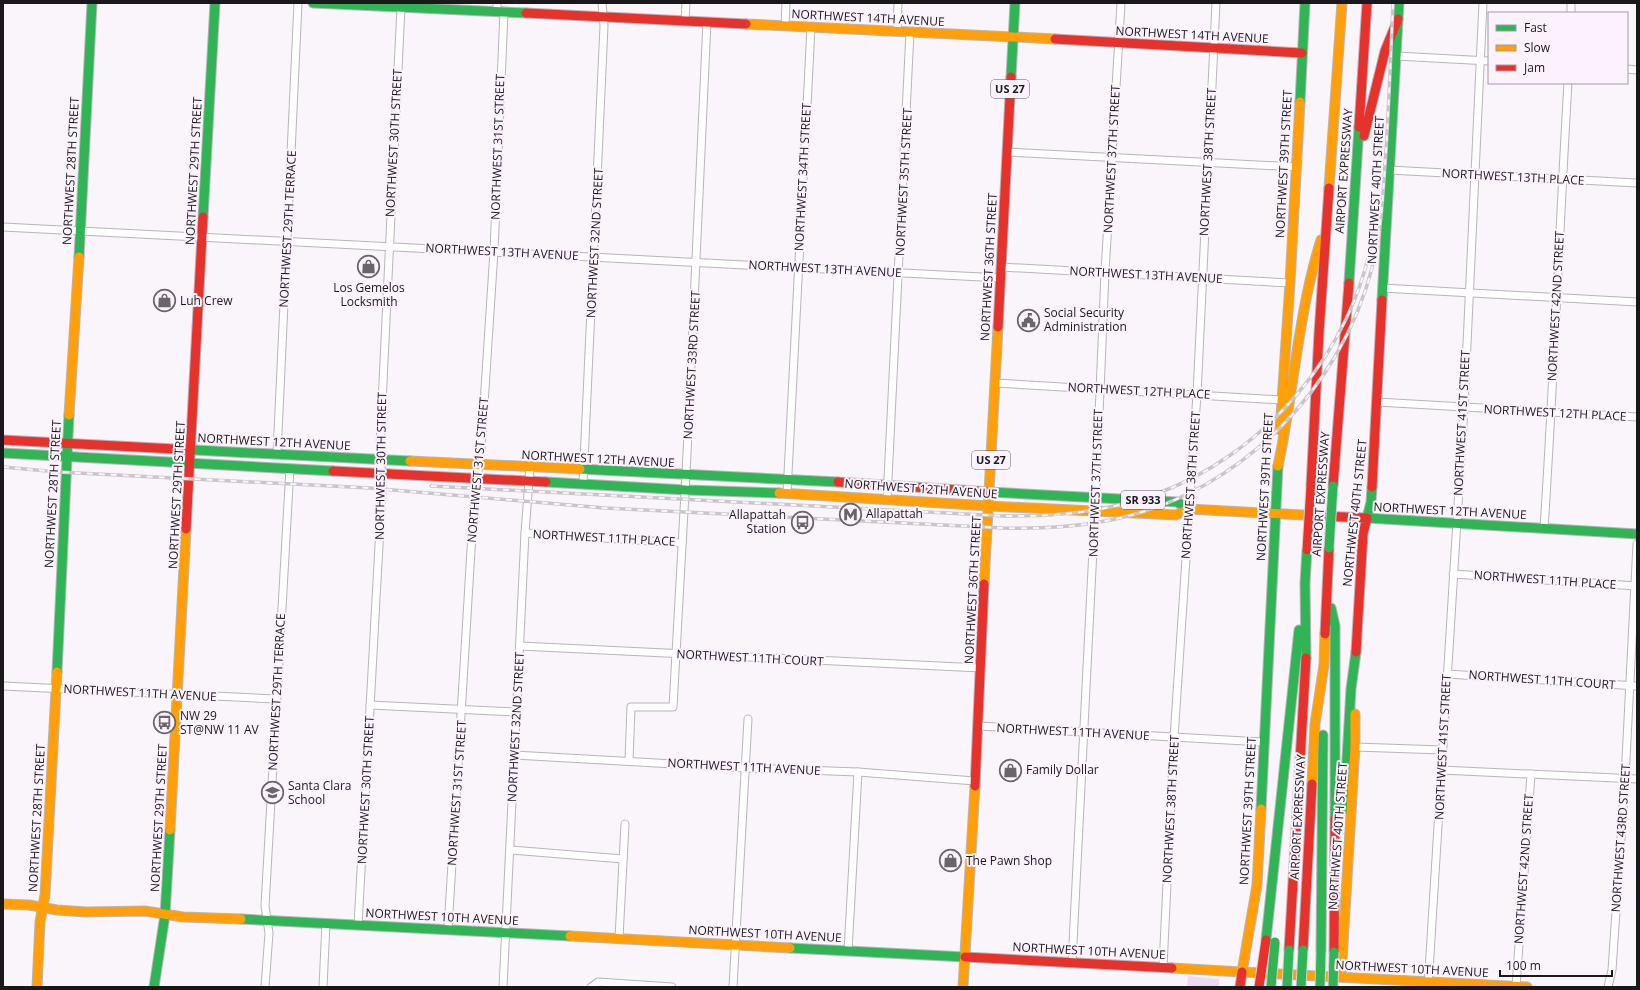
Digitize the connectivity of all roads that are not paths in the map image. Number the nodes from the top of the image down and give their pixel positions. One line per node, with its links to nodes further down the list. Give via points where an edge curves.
1 (92, 3): 47 (main road, NORTHWEST 28TH STREET)
2 (215, 3): 48 (main road, NORTHWEST 29TH STREET)
3 (298, 3): 49 (street, NORTHWEST 29TH TERRACE)
4 (313, 3): 17 (main road, NORTHWEST 14TH AVENUE)
5 (602, 3): 20 (street, NORTHWEST 32ND STREET)
6 (686, 3): 22 (street)
7 (786, 3): 24 (street)
8 (898, 3): 26 (street)
9 (1015, 3): 28 (main road, NORTHWEST 36TH STREET / US 27)
10 (1121, 3): 29 (street, NORTHWEST 37TH STREET)
11 (1216, 3): 30 (street, NORTHWEST 38TH STREET)
12 (1305, 3): 31 (main road, NORTHWEST 39TH STREET)
13 (1342, 3): 45 (main road, AIRPORT EXPRESSWAY)
14 (1367, 3): 44 (main road, AIRPORT EXPRESSWAY)
15 (1399, 3): 21 (main road, NORTHWEST 40TH STREET)
16 (1483, 3): 33 (street, NORTHWEST 41ST STREET)
17 (380, 5): 18 (main road, NORTHWEST 14TH AVENUE)
18 (401, 7): 19 (main road, NORTHWEST 14TH AVENUE); 50 (street, NORTHWEST 30TH STREET)
19 (499, 8): 20 (main road, NORTHWEST 14TH AVENUE); 51 (street, NORTHWEST 31ST STREET)
20 (605, 18): 22 (main road, NORTHWEST 14TH AVENUE); 52 (street, NORTHWEST 32ND STREET)
21 (1398, 19): 32 (main road, NORTHWEST 40TH STREET); 44 (main road, via 1380,72 1365,133)
22 (685, 21): 23 (main road, NORTHWEST 14TH AVENUE)
23 (707, 22): 24 (main road, NORTHWEST 14TH AVENUE); 53 (street, NORTHWEST 33RD STREET)
24 (785, 26): 25 (main road, NORTHWEST 14TH AVENUE)
25 (811, 28): 26 (main road, NORTHWEST 14TH AVENUE); 55 (street, NORTHWEST 34TH STREET)
26 (897, 32): 27 (main road, NORTHWEST 14TH AVENUE)
27 (910, 32): 28 (main road, NORTHWEST 14TH AVENUE); 57 (street, NORTHWEST 35TH STREET)
28 (1013, 38): 29 (main road, NORTHWEST 14TH AVENUE); 36 (main road, NORTHWEST 36TH STREET / US 27)
29 (1119, 42): 30 (main road, NORTHWEST 14TH AVENUE); 37 (street, NORTHWEST 37TH STREET)
30 (1214, 47): 31 (main road, NORTHWEST 14TH AVENUE); 38 (street, NORTHWEST 38TH STREET)
31 (1302, 53): 39 (main road, NORTHWEST 39TH STREET)
32 (1396, 56): 33 (street); 40 (main road, NORTHWEST 40TH STREET)
33 (1481, 61): 34 (street); 41 (street, NORTHWEST 41ST STREET)
34 (1488, 61)
35 (1568, 84): 42 (street, NORTHWEST 42ND STREET)
36 (1007, 152): 37 (street); 54 (main road, NORTHWEST 36TH STREET / US 27)
37 (1112, 157): 38 (street); 56 (street, NORTHWEST 37TH STREET)
38 (1208, 161): 39 (street); 59 (street, NORTHWEST 38TH STREET)
39 (1297, 167): 60 (main road, NORTHWEST 39TH STREET)
40 (1389, 170): 41 (street, NORTHWEST 13TH PLACE); 61 (main road, NORTHWEST 40TH STREET)
41 (1474, 175): 42 (street, NORTHWEST 13TH PLACE); 62 (street, NORTHWEST 41ST STREET)
42 (1562, 179): 43 (street, NORTHWEST 13TH PLACE); 63 (street, NORTHWEST 42ND STREET)
43 (1637, 183)
44 (1355, 191): 114 (main road, AIRPORT EXPRESSWAY, bridge)
45 (1327, 225): 84 (main road, via 1314,260); 112 (main road, AIRPORT EXPRESSWAY, bridge)
46 (3, 227): 47 (street, NORTHWEST 13TH AVENUE)
47 (81, 230): 48 (street, NORTHWEST 13TH AVENUE); 74 (main road, NORTHWEST 28TH STREET)
48 (202, 237): 49 (street, NORTHWEST 13TH AVENUE); 75 (main road, NORTHWEST 29TH STREET)
49 (287, 241): 50 (street, NORTHWEST 13TH AVENUE); 77 (street, NORTHWEST 29TH TERRACE)
50 (390, 246): 51 (street, NORTHWEST 13TH AVENUE); 80 (street, NORTHWEST 30TH STREET)
51 (494, 251): 52 (street, NORTHWEST 13TH AVENUE); 83 (street, NORTHWEST 31ST STREET)
52 (594, 257): 53 (street, NORTHWEST 13TH AVENUE); 87 (street, NORTHWEST 32ND STREET)
53 (697, 262): 55 (street, NORTHWEST 13TH AVENUE); 89 (street, NORTHWEST 33RD STREET)
54 (1001, 267): 56 (street, NORTHWEST 13TH AVENUE); 58 (main road, NORTHWEST 36TH STREET / US 27)
55 (798, 268): 57 (street, NORTHWEST 13TH AVENUE); 92 (street, NORTHWEST 34TH STREET)
56 (1105, 272): 59 (street, NORTHWEST 13TH AVENUE); 66 (street, NORTHWEST 37TH STREET)
57 (899, 273): 58 (street, NORTHWEST 13TH AVENUE); 94 (street, NORTHWEST 35TH STREET)
58 (1001, 278): 65 (main road, NORTHWEST 36TH STREET / US 27)
59 (1202, 278): 60 (street, NORTHWEST 13TH AVENUE); 67 (street, NORTHWEST 38TH STREET)
60 (1290, 283): 68 (main road, NORTHWEST 39TH STREET)
61 (1382, 288): 62 (street); 69 (main road, NORTHWEST 40TH STREET)
62 (1468, 292): 63 (street); 70 (street, NORTHWEST 41ST STREET)
63 (1557, 297): 64 (street); 71 (street, NORTHWEST 42ND STREET)
64 (1637, 302)
65 (996, 383): 66 (street, NORTHWEST 12TH PLACE); 96 (main road, NORTHWEST 36TH STREET / US 27)
66 (1099, 390): 67 (street, NORTHWEST 12TH PLACE); 98 (street, NORTHWEST 37TH STREET)
67 (1197, 394): 68 (street, NORTHWEST 12TH PLACE); 101 (street, NORTHWEST 38TH STREET)
68 (1282, 400): 84 (main road, NORTHWEST 39TH STREET)
69 (1377, 402): 70 (street, NORTHWEST 12TH PLACE); 104 (main road, NORTHWEST 40TH STREET, via 1371,502)
70 (1464, 408): 71 (street, NORTHWEST 12TH PLACE); 105 (street, NORTHWEST 41ST STREET)
71 (1552, 413): 72 (street, NORTHWEST 12TH PLACE); 106 (street, NORTHWEST 42ND STREET)
72 (1637, 417)
73 (3, 440): 74 (main road, NORTHWEST 12TH AVENUE / SR 933)
74 (67, 443): 75 (main road, NORTHWEST 12TH AVENUE / SR 933); 78 (main road, NORTHWEST 28TH STREET)
75 (192, 450): 77 (main road, NORTHWEST 12TH AVENUE / SR 933); 81 (main road, NORTHWEST 29TH STREET)
76 (3, 453): 78 (main road, NORTHWEST 12TH AVENUE / SR 933)
77 (277, 454): 79 (main road, NORTHWEST 12TH AVENUE / SR 933); 82 (main road, via 268,461 246,460)
78 (66, 457): 81 (main road, NORTHWEST 12TH AVENUE / SR 933); 123 (main road, NORTHWEST 28TH STREET)
79 (339, 457): 80 (main road, NORTHWEST 12TH AVENUE / SR 933); 85 (main road, via 321,462 296,462)
80 (381, 460): 83 (main road, NORTHWEST 12TH AVENUE / SR 933); 88 (street, NORTHWEST 30TH STREET)
81 (191, 463): 82 (main road, NORTHWEST 12TH AVENUE / SR 933); 124 (main road, NORTHWEST 29TH STREET)
82 (233, 465): 85 (main road, NORTHWEST 12TH AVENUE / SR 933)
83 (479, 465): 86 (main road, NORTHWEST 12TH AVENUE / SR 933); 90 (street, NORTHWEST 31ST STREET)
84 (1278, 466): 103 (main road, NORTHWEST 39TH STREET)
85 (290, 468): 88 (main road, NORTHWEST 12TH AVENUE / SR 933); 125 (street, NORTHWEST 29TH TERRACE)
86 (530, 468): 87 (main road, NORTHWEST 12TH AVENUE / SR 933); 91 (street, NORTHWEST 32ND STREET)
87 (584, 470): 89 (main road, NORTHWEST 12TH AVENUE / SR 933); 93 (street, NORTHWEST 32ND STREET)
88 (381, 473): 90 (main road, NORTHWEST 12TH AVENUE / SR 933); 126 (street, NORTHWEST 30TH STREET)
89 (686, 475): 92 (main road, NORTHWEST 12TH AVENUE / SR 933); 95 (street, NORTHWEST 33RD STREET)
90 (477, 478): 91 (main road, NORTHWEST 12TH AVENUE / SR 933); 127 (street, NORTHWEST 31ST STREET)
91 (529, 480): 93 (main road, NORTHWEST 12TH AVENUE / SR 933); 107 (street, NORTHWEST 32ND STREET)
92 (788, 480): 94 (main road, NORTHWEST 12TH AVENUE / SR 933); 97 (street, NORTHWEST 34TH STREET)
93 (583, 483): 95 (main road, NORTHWEST 12TH AVENUE / SR 933)
94 (888, 484): 96 (main road, NORTHWEST 12TH AVENUE / SR 933); 99 (street, NORTHWEST 35TH STREET)
95 (686, 490): 97 (main road, NORTHWEST 12TH AVENUE / SR 933); 109 (street, NORTHWEST 33RD STREET)
96 (990, 492): 98 (main road, NORTHWEST 12TH AVENUE / SR 933); 100 (main road, NORTHWEST 36TH STREET / US 27)
97 (787, 493): 99 (main road, NORTHWEST 12TH AVENUE / SR 933)
98 (1095, 497): 101 (main road, NORTHWEST 12TH AVENUE / SR 933, via 1177,502); 102 (street, NORTHWEST 37TH STREET)
99 (887, 499): 100 (main road, NORTHWEST 12TH AVENUE / SR 933)
100 (989, 506): 102 (main road, NORTHWEST 12TH AVENUE / SR 933); 119 (main road, NORTHWEST 36TH STREET / US 27)
101 (1189, 509): 102 (main road, NORTHWEST 12TH AVENUE / SR 933, via 1176,515); 103 (main road, NORTHWEST 12TH AVENUE / SR 933); 132 (street, NORTHWEST 38TH STREET)
102 (1095, 510): 131 (street, NORTHWEST 37TH STREET)
103 (1276, 514): 104 (main road, NORTHWEST 12TH AVENUE / SR 933); 133 (main road, NORTHWEST 39TH STREET)
104 (1367, 518): 105 (main road, NORTHWEST 12TH AVENUE); 116 (main road, NORTHWEST 40TH STREET, via 1363,534)
105 (1456, 523): 106 (main road, NORTHWEST 12TH AVENUE); 111 (street, NORTHWEST 41ST STREET)
106 (1544, 528): 108 (main road, NORTHWEST 12TH AVENUE)
107 (525, 533): 109 (street, NORTHWEST 11TH PLACE); 115 (street, NORTHWEST 32ND STREET)
108 (1637, 534)
109 (682, 543): 117 (street, NORTHWEST 33RD STREET)
110 (1637, 544): 113 (street, NORTHWEST 43RD STREET)
111 (1453, 574): 113 (street, NORTHWEST 11TH PLACE); 120 (street, NORTHWEST 41ST STREET)
112 (1305, 583): 158 (main road, via 1294,663 1273,878); 179 (main road, AIRPORT EXPRESSWAY, bridge, via 1306,664)
113 (1636, 586): 122 (street, NORTHWEST 43RD STREET)
114 (1327, 593): 118 (main road, AIRPORT EXPRESSWAY); 151 (main road, via 1335,626)
115 (520, 646): 117 (street, NORTHWEST 11TH COURT); 128 (street, NORTHWEST 32ND STREET)
116 (1356, 652): 134 (main road, NORTHWEST 40TH STREET); 151 (main road)
117 (677, 654): 119 (street, NORTHWEST 11TH COURT); 137 (street, NORTHWEST 33RD STREET, via 673,707 631,707)
118 (1324, 665): 180 (main road, AIRPORT EXPRESSWAY, bridge, via 1315,724); 181 (main road, bridge)
119 (981, 668): 130 (main road, NORTHWEST 36TH STREET / US 27)
120 (1447, 674): 122 (street, NORTHWEST 11TH COURT); 135 (street, NORTHWEST 41ST STREET)
121 (3, 686): 123 (street, NORTHWEST 11TH AVENUE)
122 (1634, 686): 142 (street, NORTHWEST 43RD STREET)
123 (56, 688): 124 (street, NORTHWEST 11TH AVENUE); 149 (main road, NORTHWEST 28TH STREET)
124 (178, 695): 125 (street, NORTHWEST 11TH AVENUE); 150 (main road, NORTHWEST 29TH STREET)
125 (276, 699): 152 (street, NORTHWEST 29TH TERRACE, via 265,906)
126 (370, 705): 127 (street); 154 (street, NORTHWEST 30TH STREET)
127 (462, 708): 128 (street); 155 (street, NORTHWEST 31ST STREET)
128 (516, 712): 136 (street, NORTHWEST 32ND STREET)
129 (748, 719): 138 (street)
130 (978, 726): 131 (street, NORTHWEST 11TH AVENUE); 144 (main road, NORTHWEST 36TH STREET / US 27)
131 (1084, 733): 132 (street, NORTHWEST 11TH AVENUE); 162 (street, NORTHWEST 37TH STREET)
132 (1174, 738): 133 (street, NORTHWEST 11TH AVENUE); 163 (street, NORTHWEST 38TH STREET)
133 (1263, 742): 164 (main road, NORTHWEST 39TH STREET, via 1257,885)
134 (1355, 747): 135 (street); 165 (main road, NORTHWEST 40TH STREET)
135 (1443, 750): 139 (street, NORTHWEST 41ST STREET)
136 (514, 755): 137 (street, NORTHWEST 11TH AVENUE); 146 (street, NORTHWEST 32ND STREET)
137 (629, 761): 138 (street, NORTHWEST 11TH AVENUE)
138 (745, 768): 140 (street, NORTHWEST 11TH AVENUE); 159 (street)
139 (1441, 770): 141 (street); 166 (street, NORTHWEST 41ST STREET)
140 (858, 772): 144 (street, NORTHWEST 11TH AVENUE); 160 (street)
141 (1531, 774): 142 (street); 183 (street, NORTHWEST 42ND STREET)
142 (1625, 779): 143 (street); 185 (street, NORTHWEST 43RD STREET, via 1612,970)
143 (1637, 779)
144 (975, 781): 161 (main road, NORTHWEST 36TH STREET / US 27)
145 (626, 824): 147 (street)
146 (511, 850): 147 (street); 156 (street, NORTHWEST 32ND STREET)
147 (623, 859): 157 (street)
148 (3, 904): 149 (main road, NORTHWEST 10TH AVENUE)
149 (43, 908): 150 (main road, NORTHWEST 10TH AVENUE, via 86,912 145,911); 167 (main road, NORTHWEST 28TH STREET)
150 (165, 915): 152 (main road, NORTHWEST 10TH AVENUE); 168 (main road, NORTHWEST 29TH STREET)
151 (1334, 919): 182 (main road, bridge)
152 (267, 920): 153 (main road, NORTHWEST 10TH AVENUE); 169 (street, NORTHWEST 29TH TERRACE)
153 (326, 923): 154 (main road, NORTHWEST 10TH AVENUE); 170 (street)
154 (358, 925): 155 (main road, NORTHWEST 10TH AVENUE)
155 (448, 929): 156 (main road, NORTHWEST 10TH AVENUE)
156 (504, 931): 157 (main road, NORTHWEST 10TH AVENUE); 171 (street, NORTHWEST 32ND STREET)
157 (618, 938): 159 (main road, NORTHWEST 10TH AVENUE)
158 (1271, 941): 177 (main road, bridge); 178 (main road, bridge)
159 (736, 944): 160 (main road, NORTHWEST 10TH AVENUE); 174 (street)
160 (848, 951): 161 (main road, NORTHWEST 10TH AVENUE)
161 (965, 957): 162 (main road, NORTHWEST 10TH AVENUE); 175 (main road, NORTHWEST 36TH STREET / US 27)
162 (1072, 963): 163 (main road, NORTHWEST 10TH AVENUE)
163 (1163, 967): 164 (main road, NORTHWEST 10TH AVENUE)
164 (1242, 972): 165 (main road, NORTHWEST 10TH AVENUE); 176 (main road, NORTHWEST 39TH STREET)
165 (1341, 977): 166 (main road, NORTHWEST 10TH AVENUE)
166 (1429, 984): 183 (main road, NORTHWEST 10TH AVENUE)
167 (37, 987)
168 (154, 987)
169 (265, 987)
170 (323, 987)
171 (503, 987)
172 (591, 987): 173 (street, via 598,982)
173 (672, 987)
174 (733, 987)
175 (963, 987)
176 (1240, 987)
177 (1259, 987)
178 (1271, 987)
179 (1287, 987)
180 (1301, 987)
181 (1320, 987)
182 (1334, 987)
183 (1516, 987): 184 (main road, NORTHWEST 10TH AVENUE)
184 (1527, 987)
185 (1608, 987)

